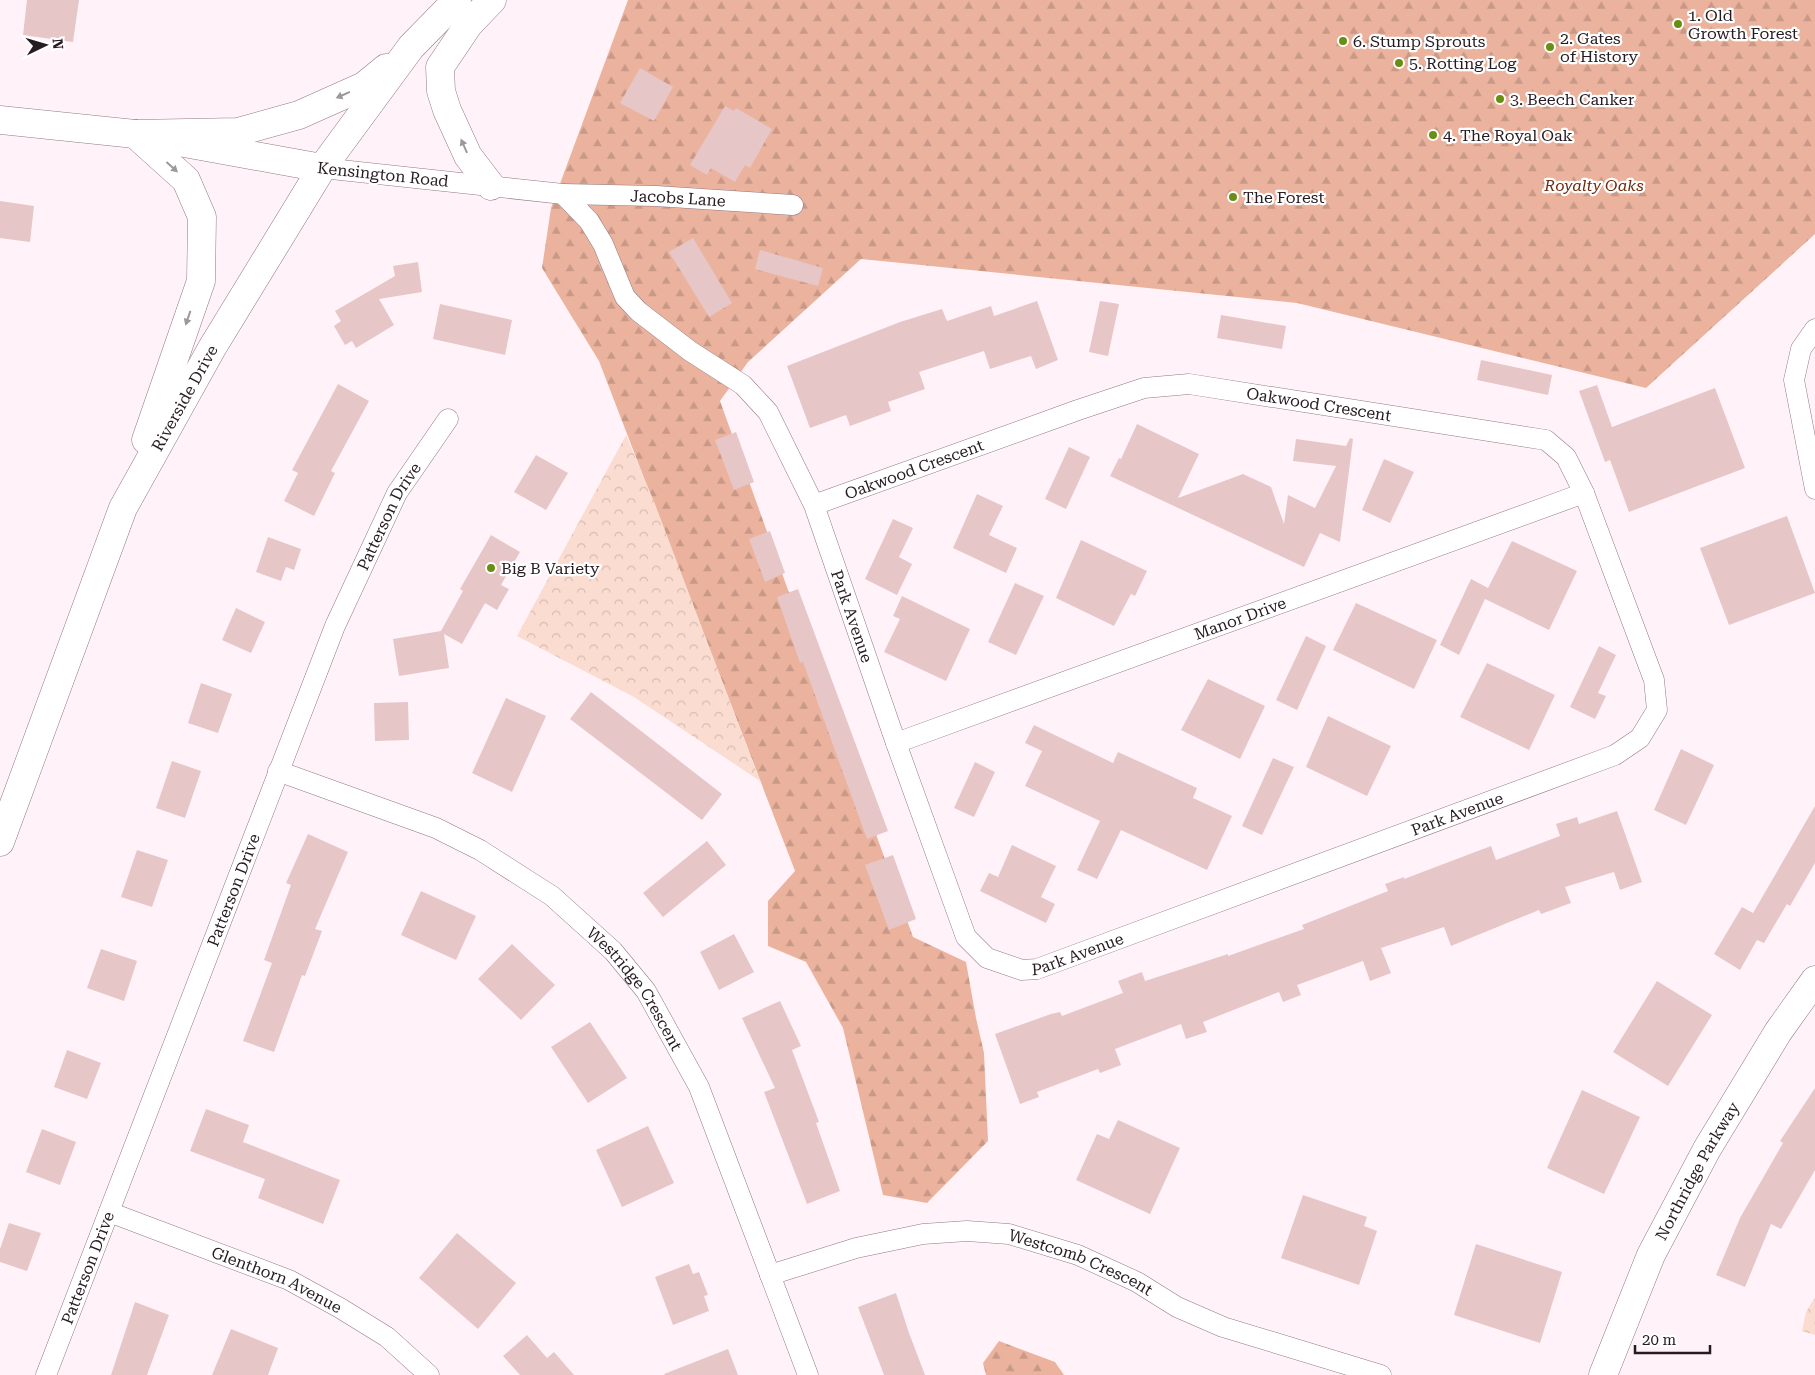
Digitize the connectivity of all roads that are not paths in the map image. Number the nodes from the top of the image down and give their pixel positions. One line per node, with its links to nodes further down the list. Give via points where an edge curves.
1 (457, 0): 3 (main road, Riverside Drive)
2 (492, 0): 7 (main road, one-way to 2, via 468,156 447,110 441,91 440,67 469,24)
3 (411, 47): 5 (main road, one-way to 5, via 364,86 299,116 238,132); 6 (main road, Riverside Drive)
4 (0, 120): 5 (main road, Kensington Road)
5 (135, 134): 6 (main road, Kensington Road); 15 (main road, one-way to 15, via 186,180 202,217 201,280)
6 (322, 168): 7 (street, Kensington Road); 15 (main road, Riverside Drive, via 212,348)
7 (491, 186): 8 (street, Kensington Road)
8 (563, 194): 9 (street, Jacobs Lane); 14 (street, Park Avenue, via 590,221 625,297 690,352 743,386 768,412)
9 (793, 205)
10 (1815, 329): 12 (street, via 1801,349 1794,380)
11 (448, 419): 18 (street, Patterson Drive, via 397,493 364,559)
12 (1815, 489)
13 (1584, 493): 14 (street, Oakwood Crescent, via 1566,457 1546,440 1189,384 1144,388); 16 (street, Oakwood Crescent, via 1654,680); 17 (street, Manor Drive)
14 (814, 505): 17 (street, Park Avenue)
15 (123, 508): 19 (main road, Riverside Drive)
16 (1657, 710): 17 (street, Park Avenue, via 1640,738 1615,755 1037,969 1022,970 987,958 966,937)
17 (896, 743)
18 (278, 771): 21 (street, Patterson Drive); 22 (street, Westridge Crescent, via 436,828 480,850 552,896 613,951 646,991 699,1087)
19 (0, 842)
20 (1815, 980): 27 (main road, Northridge Parkway, via 1778,1032 1707,1148 1651,1254)
21 (108, 1212): 23 (street, Patterson Drive); 24 (street, Glenthorn Avenue, via 289,1280 387,1338)
22 (770, 1275): 25 (street, Westridge Crescent); 26 (street, Westcomb Crescent, via 856,1248 923,1234 967,1231 1009,1234 1078,1256 1137,1282 1177,1306 1223,1327)
23 (46, 1375)
24 (429, 1375)
25 (808, 1375)
26 (1381, 1375)
27 (1603, 1375)

